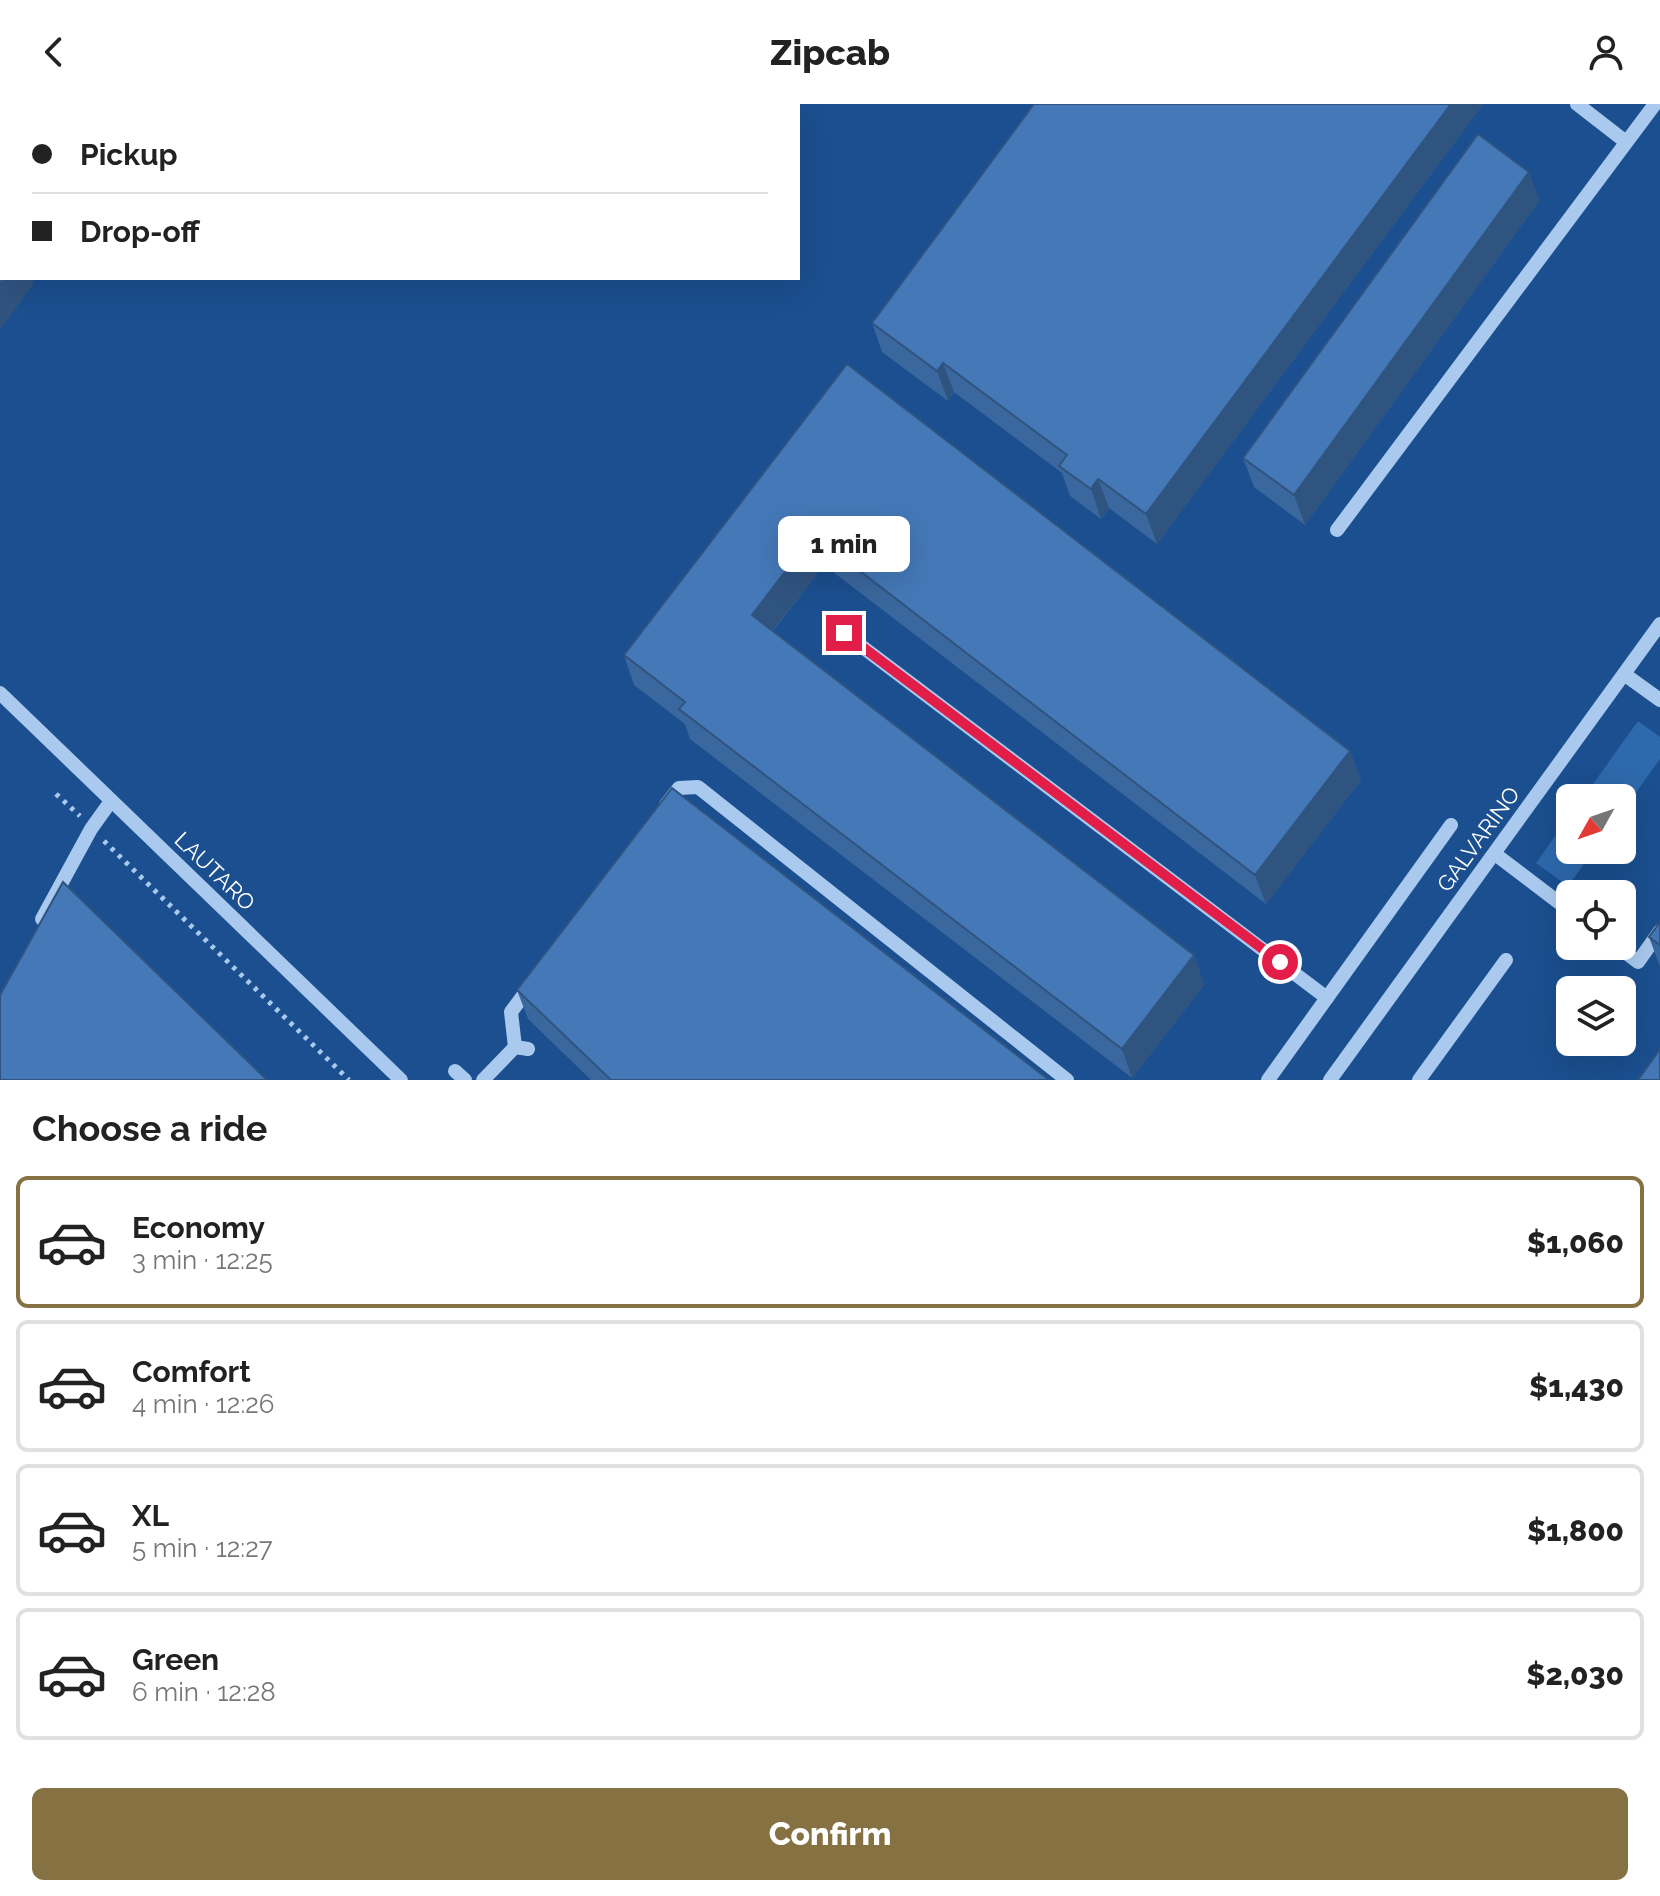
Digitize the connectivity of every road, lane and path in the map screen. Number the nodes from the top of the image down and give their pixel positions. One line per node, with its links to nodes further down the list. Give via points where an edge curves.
1 (1577, 104): 3 (street)
2 (1655, 104): 3 (street)
3 (1626, 142): 4 (street)
4 (1337, 530)
5 (1660, 624): 7 (street, GALVARINO)
6 (844, 633): 22 (street)
7 (1624, 674): 9 (street); 15 (street, GALVARINO)
8 (0, 693): 11 (street, LAUTARO)
9 (1660, 700)
10 (56, 794): 14 (path)
11 (111, 801): 14 (street); 24 (street, LAUTARO)
12 (660, 813): 26 (street, via 679,788 698,787)
13 (1451, 825): 22 (street, GALVARINO)
14 (91, 829): 17 (street); 23 (path)
15 (1495, 854): 16 (street); 28 (street, GALVARINO)
16 (1556, 900)
17 (37, 928)
18 (1660, 931): 20 (street)
19 (1506, 960): 29 (street)
20 (1635, 960)
21 (539, 975): 25 (street, via 511,1012 522,1048)
22 (1327, 998): 27 (street, GALVARINO)
23 (349, 1080)
24 (401, 1080)
25 (483, 1080)
26 (1067, 1080)
27 (1268, 1080)
28 (1330, 1080)
29 (1419, 1080)

